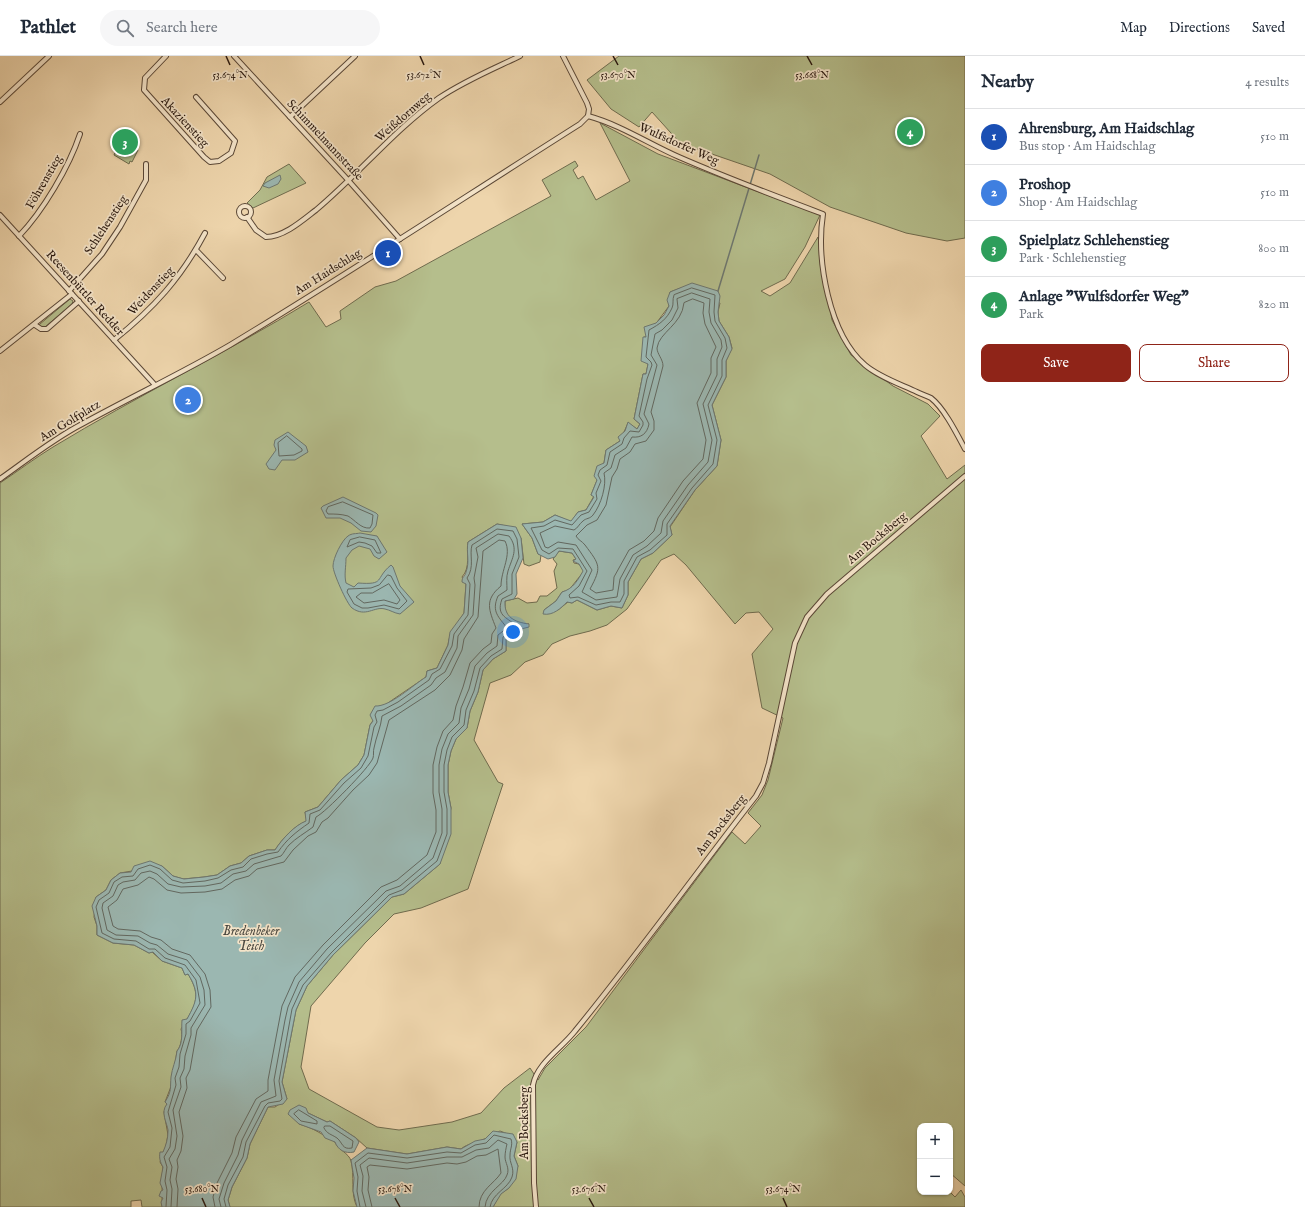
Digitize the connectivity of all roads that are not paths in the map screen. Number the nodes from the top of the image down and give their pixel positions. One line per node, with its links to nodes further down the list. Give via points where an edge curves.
1 (49, 56): 8 (street)
2 (166, 56): 7 (street, Akazienstieg, via 145,78 144,90 204,157 210,162 219,161 231,153 235,141)
3 (234, 56): 10 (street, Schimmelmannstraße)
4 (355, 56): 10 (street)
5 (520, 56): 13 (street, Weißdornweg, via 440,98 387,142)
6 (563, 56): 9 (street, via 587,103)
7 (196, 97)
8 (0, 102)
9 (588, 116): 18 (street, Am Haidschlag, via 580,124); 27 (street, Wulfsdorfer Weg, via 605,121 705,168 823,214 820,232 823,269 835,316 847,344 866,365 931,399 953,426)
10 (290, 117): 13 (street, Schimmelmannstraße)
11 (80, 134): 17 (street, Föhrenstieg, via 45,203)
12 (146, 164): 21 (street, Schlehenstieg, via 146,180 120,227)
13 (348, 180): 15 (street, Weißdornweg, via 308,216 275,235 263,236); 18 (street, Schimmelmannstraße)
14 (0, 215): 17 (street, Reesenbüttler Redder)
15 (247, 217)
16 (205, 233): 19 (street, Weidenstieg)
17 (19, 236): 21 (street, Reesenbüttler Redder)
18 (400, 240): 26 (street, Am Haidschlag, via 210,357)
19 (196, 250): 20 (street); 24 (street, Weidenstieg, via 167,292)
20 (223, 278)
21 (71, 292): 22 (street, Reesenbüttler Redder); 23 (street, Schlehenstieg)
22 (79, 301): 23 (street, via 47,328 41,329); 24 (street, Reesenbüttler Redder)
23 (35, 325): 25 (street, Schlehenstieg)
24 (114, 340): 26 (street, Reesenbüttler Redder)
25 (0, 351)
26 (155, 385): 29 (street, Am Golfplatz, via 48,444)
27 (965, 449)
28 (965, 476): 30 (street, Am Bocksberg, via 827,594 807,617 795,643 763,783 756,796 573,1034 537,1072 533,1085)
29 (0, 479)
30 (536, 1207)

